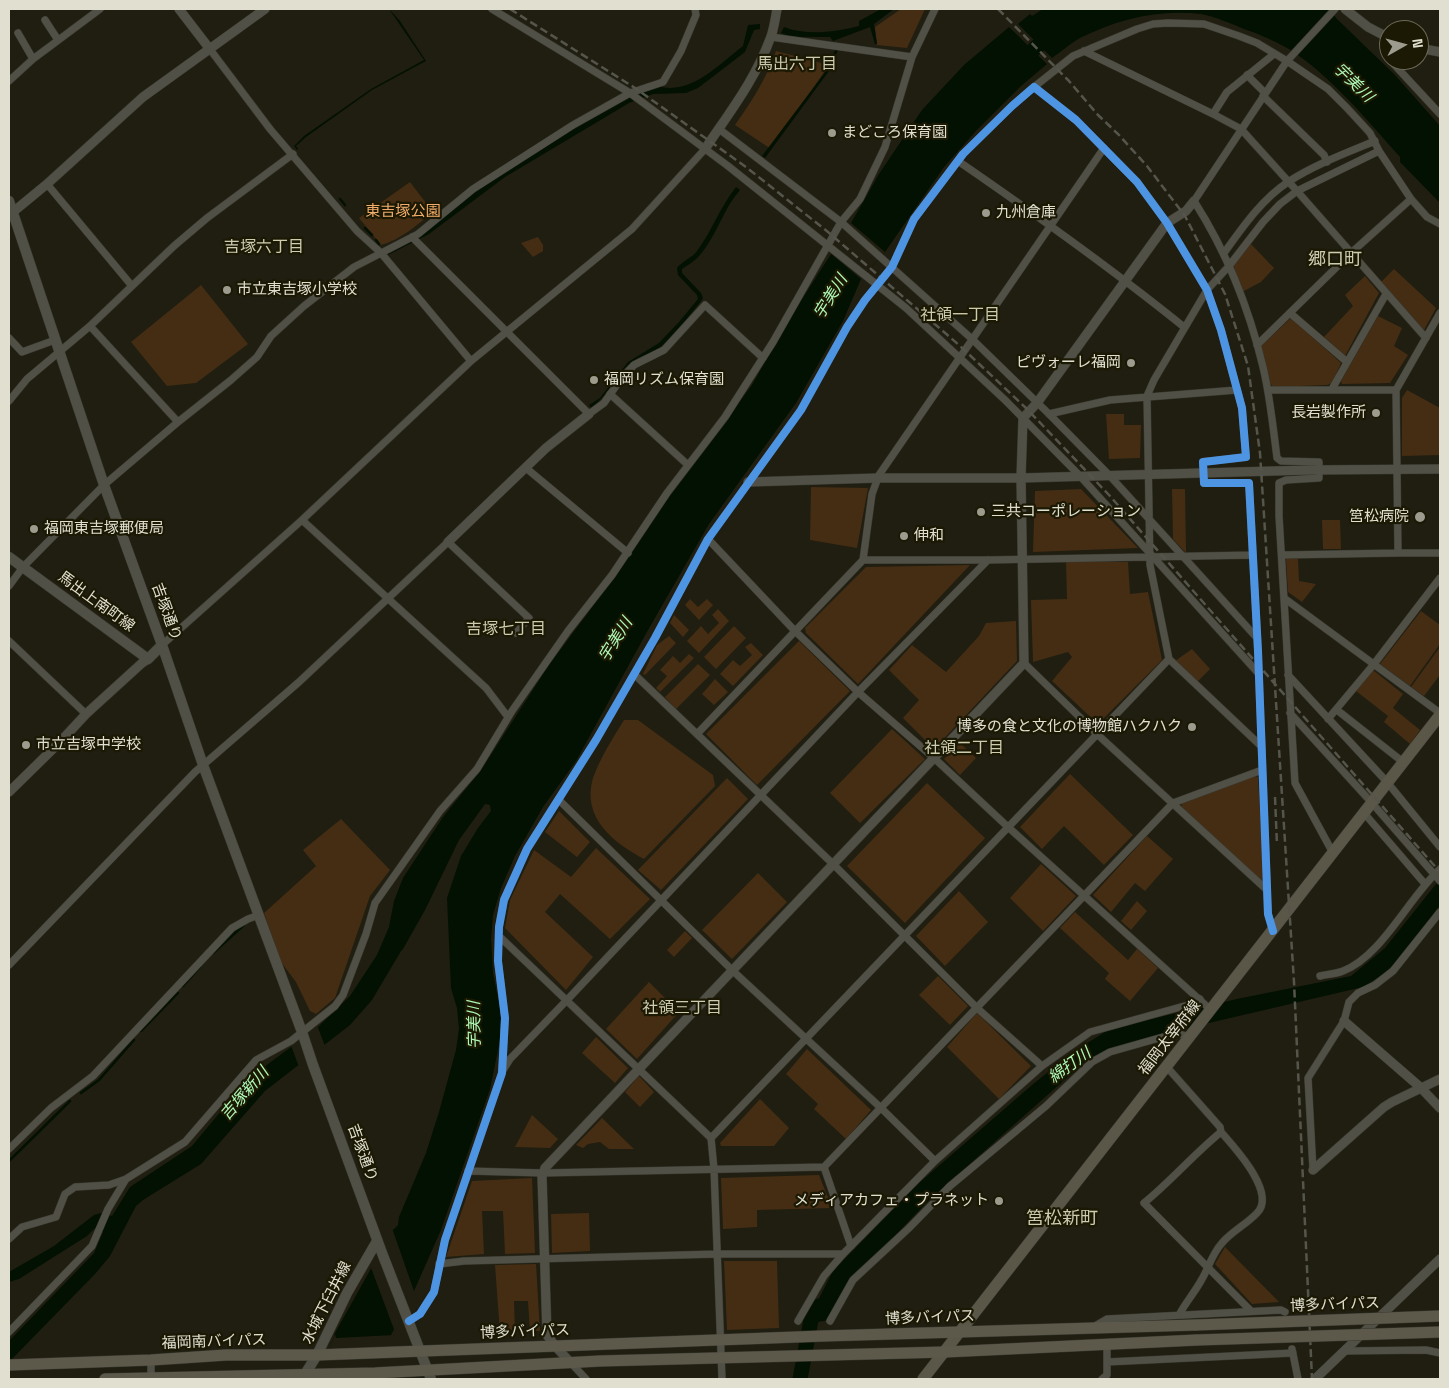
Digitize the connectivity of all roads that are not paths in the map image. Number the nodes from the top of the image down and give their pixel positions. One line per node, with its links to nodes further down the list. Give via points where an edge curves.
1 (100, 9): 14 (street)
2 (179, 9): 15 (street)
3 (265, 9): 15 (street)
4 (492, 9): 25 (street)
5 (694, 9): 25 (street, via 696,15 681,51 663,82)
6 (777, 9): 13 (street)
7 (935, 9): 18 (street)
8 (1345, 9): 12 (street)
9 (1335, 10): 19 (street)
10 (45, 20): 14 (street)
11 (18, 33): 20 (street)
12 (1379, 33)
13 (771, 37): 18 (street); 29 (street, via 744,92)
14 (58, 40): 20 (street)
15 (209, 48): 35 (street); 39 (street, via 143,98)
16 (1084, 51): 17 (street, via 1137,29 1168,23 1204,24 1256,43); 24 (street); 27 (street)
17 (1274, 54): 19 (street); 22 (street)
18 (912, 57): 46 (street, via 885,148 860,199)
19 (1289, 58): 26 (street); 31 (street, via 1328,89)
20 (33, 59): 23 (street)
21 (1398, 70): 28 (street)
22 (1247, 75): 26 (street); 27 (street, via 1227,92)
23 (9, 81)
24 (1034, 87): 32 (street, via 1076,120); 36 (street)
25 (630, 93): 33 (street); 49 (street, via 573,124 473,189)
26 (1264, 94): 30 (street); 37 (street, via 1324,155)
27 (1213, 114): 30 (street)
28 (1440, 114)
29 (719, 129): 33 (street); 46 (street)
30 (1241, 129): 38 (street); 43 (street)
31 (1375, 141): 34 (street); 37 (street)
32 (1104, 148): 45 (street, via 1137,182); 48 (street)
33 (706, 149): 50 (street); 65 (street, via 632,229)
34 (1379, 151): 40 (street); 41 (street)
35 (293, 154): 51 (street, via 357,231); 58 (street, via 207,218)
36 (958, 161): 48 (street); 54 (street, via 914,219)
37 (1327, 162): 38 (street)
38 (1288, 182): 40 (street); 52 (street, via 1251,217)
39 (47, 184): 44 (street); 58 (street)
40 (1297, 191): 53 (street); 55 (street, via 1263,222)
41 (1411, 198): 47 (street, via 1427,217); 53 (street)
42 (9, 201): 44 (main road, 吉塚通り)
43 (1194, 201): 45 (street, via 1186,211); 52 (street)
44 (11, 214): 69 (main road, 吉塚通り)
45 (1167, 223): 56 (street); 59 (street)
46 (843, 224): 50 (street); 54 (street)
47 (1440, 224)
48 (1052, 226): 56 (street); 68 (street)
49 (413, 238): 51 (street); 65 (street)
50 (830, 247): 57 (street); 72 (street)
51 (381, 253): 74 (street); 87 (street, via 354,267 304,306 271,336 257,357)
52 (1224, 253): 55 (street)
53 (1351, 253): 60 (street); 61 (street)
54 (890, 265): 57 (street); 68 (street)
55 (1229, 266): 59 (street); 70 (street)
56 (1126, 280): 64 (street); 83 (street)
57 (876, 283): 73 (street); 99 (street, via 847,327 801,410)
58 (132, 286): 63 (street)
59 (1207, 290): 64 (street); 77 (street)
60 (1386, 294): 67 (street); 75 (street)
61 (1290, 312): 70 (street); 75 (street)
62 (1440, 313): 67 (street)
63 (90, 326): 71 (street); 87 (street)
64 (1184, 327): 81 (street)
65 (506, 331): 74 (street); 84 (street)
66 (9, 338): 69 (street, via 22,352)
67 (1426, 338): 79 (street)
68 (972, 339): 73 (street); 83 (street)
69 (56, 340): 71 (main road, 吉塚通り)
70 (1257, 345): 78 (street)
71 (60, 351): 82 (street, via 27,379); 100 (main road, 吉塚通り)
72 (763, 358): 80 (street, via 705,306 664,350 634,365); 88 (street, via 725,417)
73 (961, 358): 86 (street); 97 (street)
74 (471, 361): 102 (street)
75 (1347, 362): 76 (street)
76 (1332, 389): 78 (street); 79 (street)
77 (1237, 390): 81 (street); 93 (street, via 1242,408 1246,458 1202,462)
78 (1268, 390): 90 (street, via 1277,458 1281,461 1319,462)
79 (1396, 390): 91 (street)
80 (610, 394): 84 (street); 88 (street)
81 (1148, 396): 85 (street, via 1110,400); 94 (street)
82 (9, 401)
83 (1037, 403): 85 (street); 86 (street)
84 (589, 414): 89 (street)
85 (1049, 414): 96 (street)
86 (1023, 418): 95 (street); 98 (street)
87 (178, 422): 100 (street)
88 (688, 465): 105 (street)
89 (526, 468): 104 (street); 105 (street)
90 (1320, 470): 91 (street); 93 (street); 110 (street, via 1320,478 1279,483)
91 (1397, 470): 92 (street); 106 (street)
92 (1440, 470)
93 (1203, 472): 94 (street); 109 (street, via 1204,482 1249,483)
94 (1149, 474): 96 (street); 101 (street)
95 (1080, 476): 96 (street); 98 (street); 108 (street)
96 (1110, 476): 101 (street)
97 (878, 478): 98 (street); 99 (street); 114 (street, via 872,494)
98 (1021, 478): 113 (street)
99 (748, 482): 103 (street)
100 (104, 485): 116 (street); 125 (main road, 吉塚通り)
101 (1149, 518): 108 (street); 111 (street)
102 (302, 520): 119 (street); 125 (street)
103 (708, 539): 121 (street); 130 (street)
104 (448, 542): 119 (street); 122 (street, via 529,618)
105 (628, 553): 138 (street)
106 (1398, 553): 107 (street); 110 (street)
107 (1440, 553)
108 (1151, 555): 111 (street); 113 (street); 127 (street); 131 (street)
109 (1253, 555): 111 (street); 123 (street)
110 (1282, 555): 120 (street)
111 (1183, 556): 123 (street)
112 (9, 557): 116 (main road, 馬出上南町線)
113 (1023, 558): 115 (street); 128 (street)
114 (863, 560): 115 (street); 121 (street)
115 (988, 560): 133 (street)
116 (23, 567): 118 (street); 126 (main road, 馬出上南町線)
117 (1440, 578): 129 (street)
118 (9, 586)
119 (389, 598): 138 (street, via 486,688); 145 (street)
120 (1284, 598): 129 (street); 132 (street)
121 (795, 631): 133 (street); 140 (street)
122 (516, 633)
123 (1257, 638): 131 (street)
124 (9, 641): 136 (street)
125 (162, 645): 126 (main road); 145 (main road, 吉塚通り)
126 (148, 659): 136 (street)
127 (1169, 660): 141 (street); 142 (street)
128 (1024, 664): 141 (street); 143 (street)
129 (1374, 664): 134 (street); 137 (street)
130 (634, 674): 140 (street); 150 (street)
131 (1259, 674): 142 (street)
132 (1288, 675): 135 (street); 139 (street)
133 (858, 692): 143 (street); 149 (street)
134 (1337, 710): 139 (street); 144 (street)
135 (1290, 713): 151 (street); 156 (street, via 1294,783)
136 (86, 714): 148 (street)
137 (1440, 714): 144 (main road, 福岡太宰府線)
138 (508, 717): 177 (street, via 477,769 440,811 375,903 343,995 335,1006)
139 (1328, 719): 147 (street)
140 (697, 734): 149 (street)
141 (1098, 734): 152 (street); 154 (street)
142 (1261, 746): 146 (street)
143 (934, 758): 154 (street); 157 (street)
144 (1403, 762): 147 (main road, 福岡太宰府線)
145 (203, 765): 165 (main road, 吉塚通り); 169 (street)
146 (1262, 770): 152 (street); 161 (street)
147 (1388, 782): 151 (main road, 福岡太宰府線); 155 (street)
148 (9, 792)
149 (761, 796): 157 (street); 163 (street)
150 (559, 800): 163 (street); 168 (street, via 527,849 504,900)
151 (1372, 803): 153 (main road, 福岡太宰府線); 158 (street)
152 (1173, 804): 161 (street); 162 (street)
153 (1364, 813): 156 (main road, 福岡太宰府線); 160 (street)
154 (1008, 827): 162 (street); 167 (street)
155 (1440, 847)
156 (1333, 853): 166 (main road, 福岡太宰府線)
157 (833, 864): 167 (street); 170 (street)
158 (1438, 872): 159 (street); 160 (street)
159 (1440, 881)
160 (1425, 884): 171 (street, via 1373,949 1355,965)
161 (1267, 890): 166 (street, via 1268,914)
162 (1084, 895): 172 (street); 175 (street)
163 (661, 900): 170 (street); 173 (street)
164 (1440, 912): 176 (street, via 1393,971 1349,1002)
165 (260, 915): 177 (main road, 吉塚通り); 190 (street, via 232,928 93,1076 52,1108)
166 (1273, 930): 174 (main road, 福岡太宰府線)
167 (904, 936): 175 (street); 179 (street)
168 (500, 937): 173 (street); 183 (street, via 498,960 505,1018)
169 (9, 965)
170 (734, 971): 179 (street); 182 (street)
171 (1320, 976)
172 (1200, 999): 174 (street); 180 (street, via 1090,1032)
173 (567, 1000): 182 (street); 183 (street, via 510,1059)
174 (1212, 1005): 178 (main road, 福岡太宰府線)
175 (977, 1008): 180 (street); 186 (street)
176 (1344, 1021): 185 (street); 194 (street, via 1308,1078)
177 (302, 1032): 197 (street, via 256,1060 185,1142); 199 (main road, 吉塚通り)
178 (1191, 1035): 181 (main road, 福岡太宰府線); 213 (street, via 1177,1033 1110,1052 1092,1062 1046,1106 950,1186 854,1280)
179 (807, 1039): 186 (street); 189 (street)
180 (1042, 1066): 191 (street)
181 (1166, 1066): 188 (street); 216 (main road, 福岡太宰府線)
182 (639, 1068): 189 (street); 196 (street)
183 (502, 1073): 195 (street)
184 (1440, 1079): 185 (street)
185 (1420, 1088): 187 (street); 194 (street, via 1384,1107)
186 (881, 1108): 191 (street); 192 (street)
187 (1440, 1108)
188 (1221, 1132): 206 (street, via 1247,1163 1263,1200 1262,1208 1222,1242); 206 (street, via 1144,1203)
189 (711, 1138): 193 (street)
190 (9, 1149)
191 (935, 1161): 200 (street)
192 (824, 1166): 193 (street); 200 (street)
193 (714, 1169): 196 (street); 201 (street)
194 (1313, 1170)
195 (468, 1171): 196 (street); 205 (street)
196 (543, 1173): 204 (street)
197 (126, 1179): 198 (street, via 109,1185 75,1187 65,1194 56,1217 22,1228); 215 (street, via 92,1246)
198 (9, 1239)
199 (377, 1240): 211 (main road, 吉塚通り); 225 (main road, 水城下臼井線, via 347,1293)
200 (851, 1246): 202 (street)
201 (717, 1254): 202 (street); 204 (street); 218 (street)
202 (843, 1254): 212 (street, via 824,1276)
203 (1440, 1259): 222 (street)
204 (545, 1260): 205 (street); 220 (street, via 547,1334)
205 (439, 1264): 211 (street, via 434,1292 420,1314)
206 (1208, 1266): 207 (street); 209 (street)
207 (1251, 1311): 208 (street); 209 (street)
208 (1285, 1312)
209 (1179, 1315): 214 (street, via 1107,1320)
210 (1440, 1316): 214 (highway, 博多バイパス, bridge)
211 (409, 1321): 221 (main road)
212 (798, 1321)
213 (830, 1321)
214 (1090, 1329): 216 (highway, 博多バイパス)
215 (9, 1332)
216 (962, 1332): 218 (highway, 博多バイパス); 223 (main road, 福岡太宰府線)
217 (1440, 1332): 219 (highway, 博多バイパス, bridge)
218 (721, 1341): 220 (highway, 博多バイパス); 226 (street)
219 (1107, 1344): 223 (highway, 博多バイパス); 228 (street)
220 (555, 1346): 221 (highway, 博多バイパス); 229 (street)
221 (421, 1350): 225 (highway, 福岡南バイパス); 232 (main road)
222 (1345, 1351): 224 (street, via 1426,1350); 241 (street)
223 (945, 1352): 226 (highway, 博多バイパス); 238 (main road, 福岡太宰府線)
224 (1440, 1353)
225 (320, 1354): 227 (highway, 福岡南バイパス); 233 (main road, 水城下臼井線)
226 (722, 1357): 229 (highway, 博多バイパス); 237 (street)
227 (151, 1360): 230 (highway, 福岡南バイパス); 235 (street)
228 (1107, 1362): 239 (street, via 1107,1375); 240 (street, via 1293,1351)
229 (571, 1363): 232 (highway, 博多バイパス); 236 (street)
230 (10, 1365)
231 (382, 1375): 232 (highway); 233 (highway, via 320,1374)
232 (430, 1375)
233 (303, 1377): 235 (highway)
234 (105, 1379): 235 (highway)
235 (151, 1379)
236 (586, 1379)
237 (722, 1379)
238 (923, 1379)
239 (1102, 1379)
240 (1298, 1379)
241 (1317, 1379)

